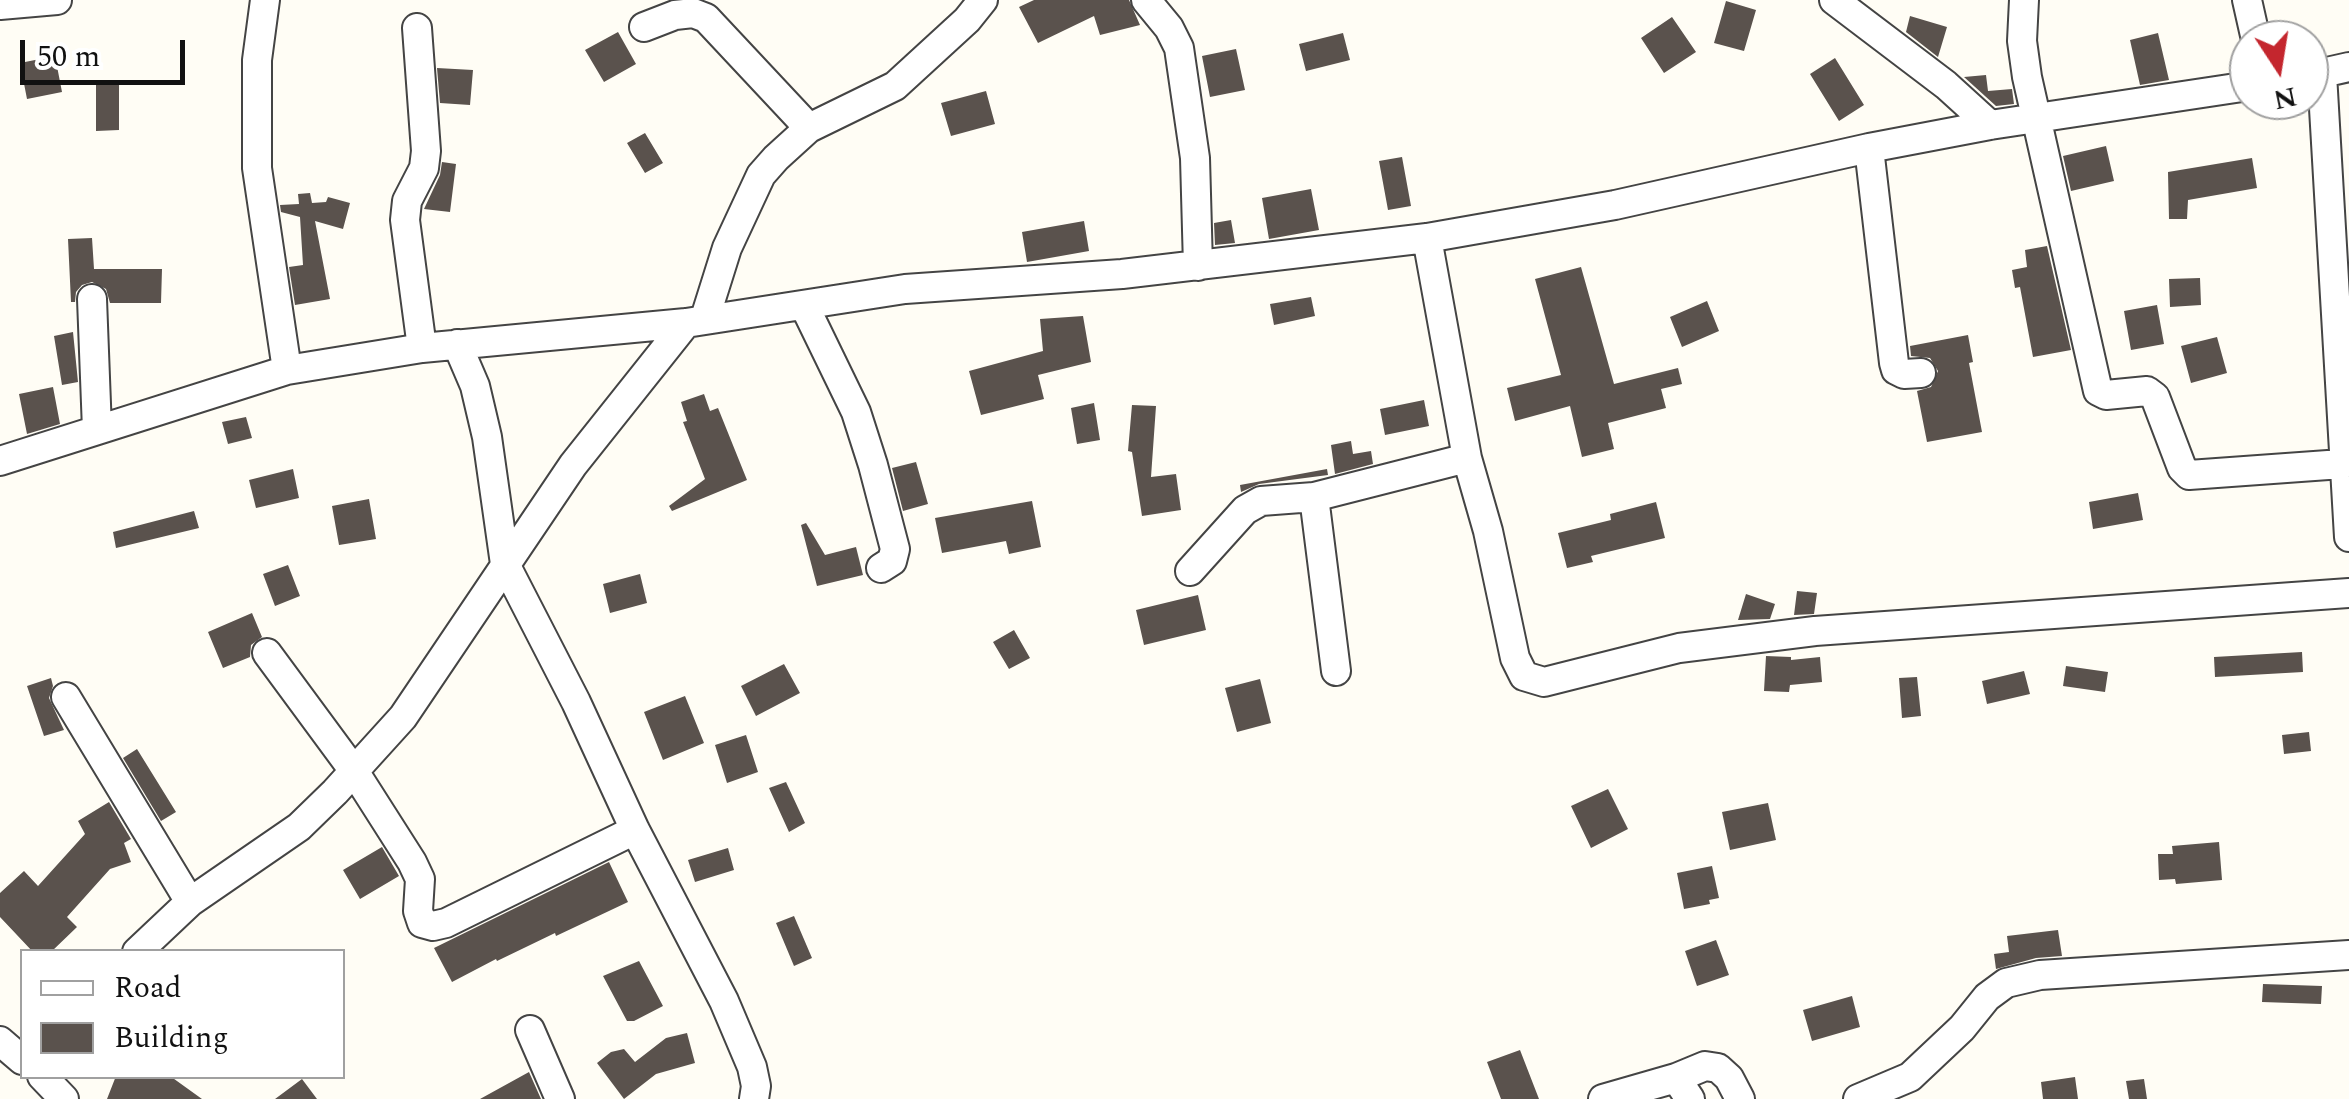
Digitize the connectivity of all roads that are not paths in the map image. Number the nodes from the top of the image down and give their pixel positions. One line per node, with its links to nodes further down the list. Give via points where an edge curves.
1 (57, 0): 7 (street)
2 (265, 0): 25 (street, via 257,60 258,168)
3 (983, 0): 14 (street, via 895,86)
4 (1146, 0): 17 (street, via 1179,48 1195,158)
5 (1834, 0): 13 (street)
6 (2024, 0): 11 (street, via 2022,41)
7 (0, 5)
8 (644, 27): 14 (street, via 676,15 706,18)
9 (418, 28): 24 (street, via 426,151 405,220)
10 (2229, 89): 11 (street)
11 (2038, 119): 13 (street); 30 (street, via 2098,391 2155,396 2189,474)
12 (2329, 120): 30 (street)
13 (1990, 125): 15 (street)
14 (809, 128): 18 (street, via 761,176)
15 (1868, 148): 16 (street, via 1616,206); 26 (street, via 1894,363 1904,374)
16 (1427, 238): 17 (street); 28 (street)
17 (1198, 266): 20 (street, via 905,289)
18 (717, 279): 21 (street); 22 (street)
19 (92, 299): 27 (street)
20 (804, 305): 21 (street); 35 (street, via 874,465 896,549)
21 (736, 315): 22 (street)
22 (695, 320): 23 (street); 34 (street, via 573,465)
23 (457, 344): 24 (street); 34 (street, via 487,437)
24 (422, 348): 25 (street)
25 (286, 370): 27 (street)
26 (1921, 373)
27 (96, 430): 29 (street)
28 (1468, 458): 31 (street); 37 (street, via 1516,658 1524,676 1544,682 1751,637)
29 (0, 461)
30 (2342, 464): 32 (street)
31 (1314, 497): 36 (street, via 1252,504); 39 (street)
32 (2348, 507): 33 (street)
33 (2349, 537)
34 (505, 564): 41 (street, via 403,716); 42 (street)
35 (881, 568)
36 (1190, 571)
37 (2349, 593)
38 (267, 654): 41 (street)
39 (1336, 671)
40 (66, 697): 43 (street)
41 (354, 771): 42 (street, via 412,862 420,879 418,911 433,926); 43 (street, via 299,826)
42 (635, 830): 51 (street, via 724,1000 752,1067)
43 (190, 902): 44 (street)
44 (139, 949)
45 (2349, 955): 54 (street, via 2006,982 1910,1077)
46 (530, 1030): 50 (street)
47 (0, 1042): 48 (street)
48 (20, 1058)
49 (1683, 1088): 52 (street); 53 (street, via 1705,1066 1718,1068)
50 (560, 1099)
51 (754, 1099)
52 (1603, 1099)
53 (1740, 1099)
54 (1858, 1099)

